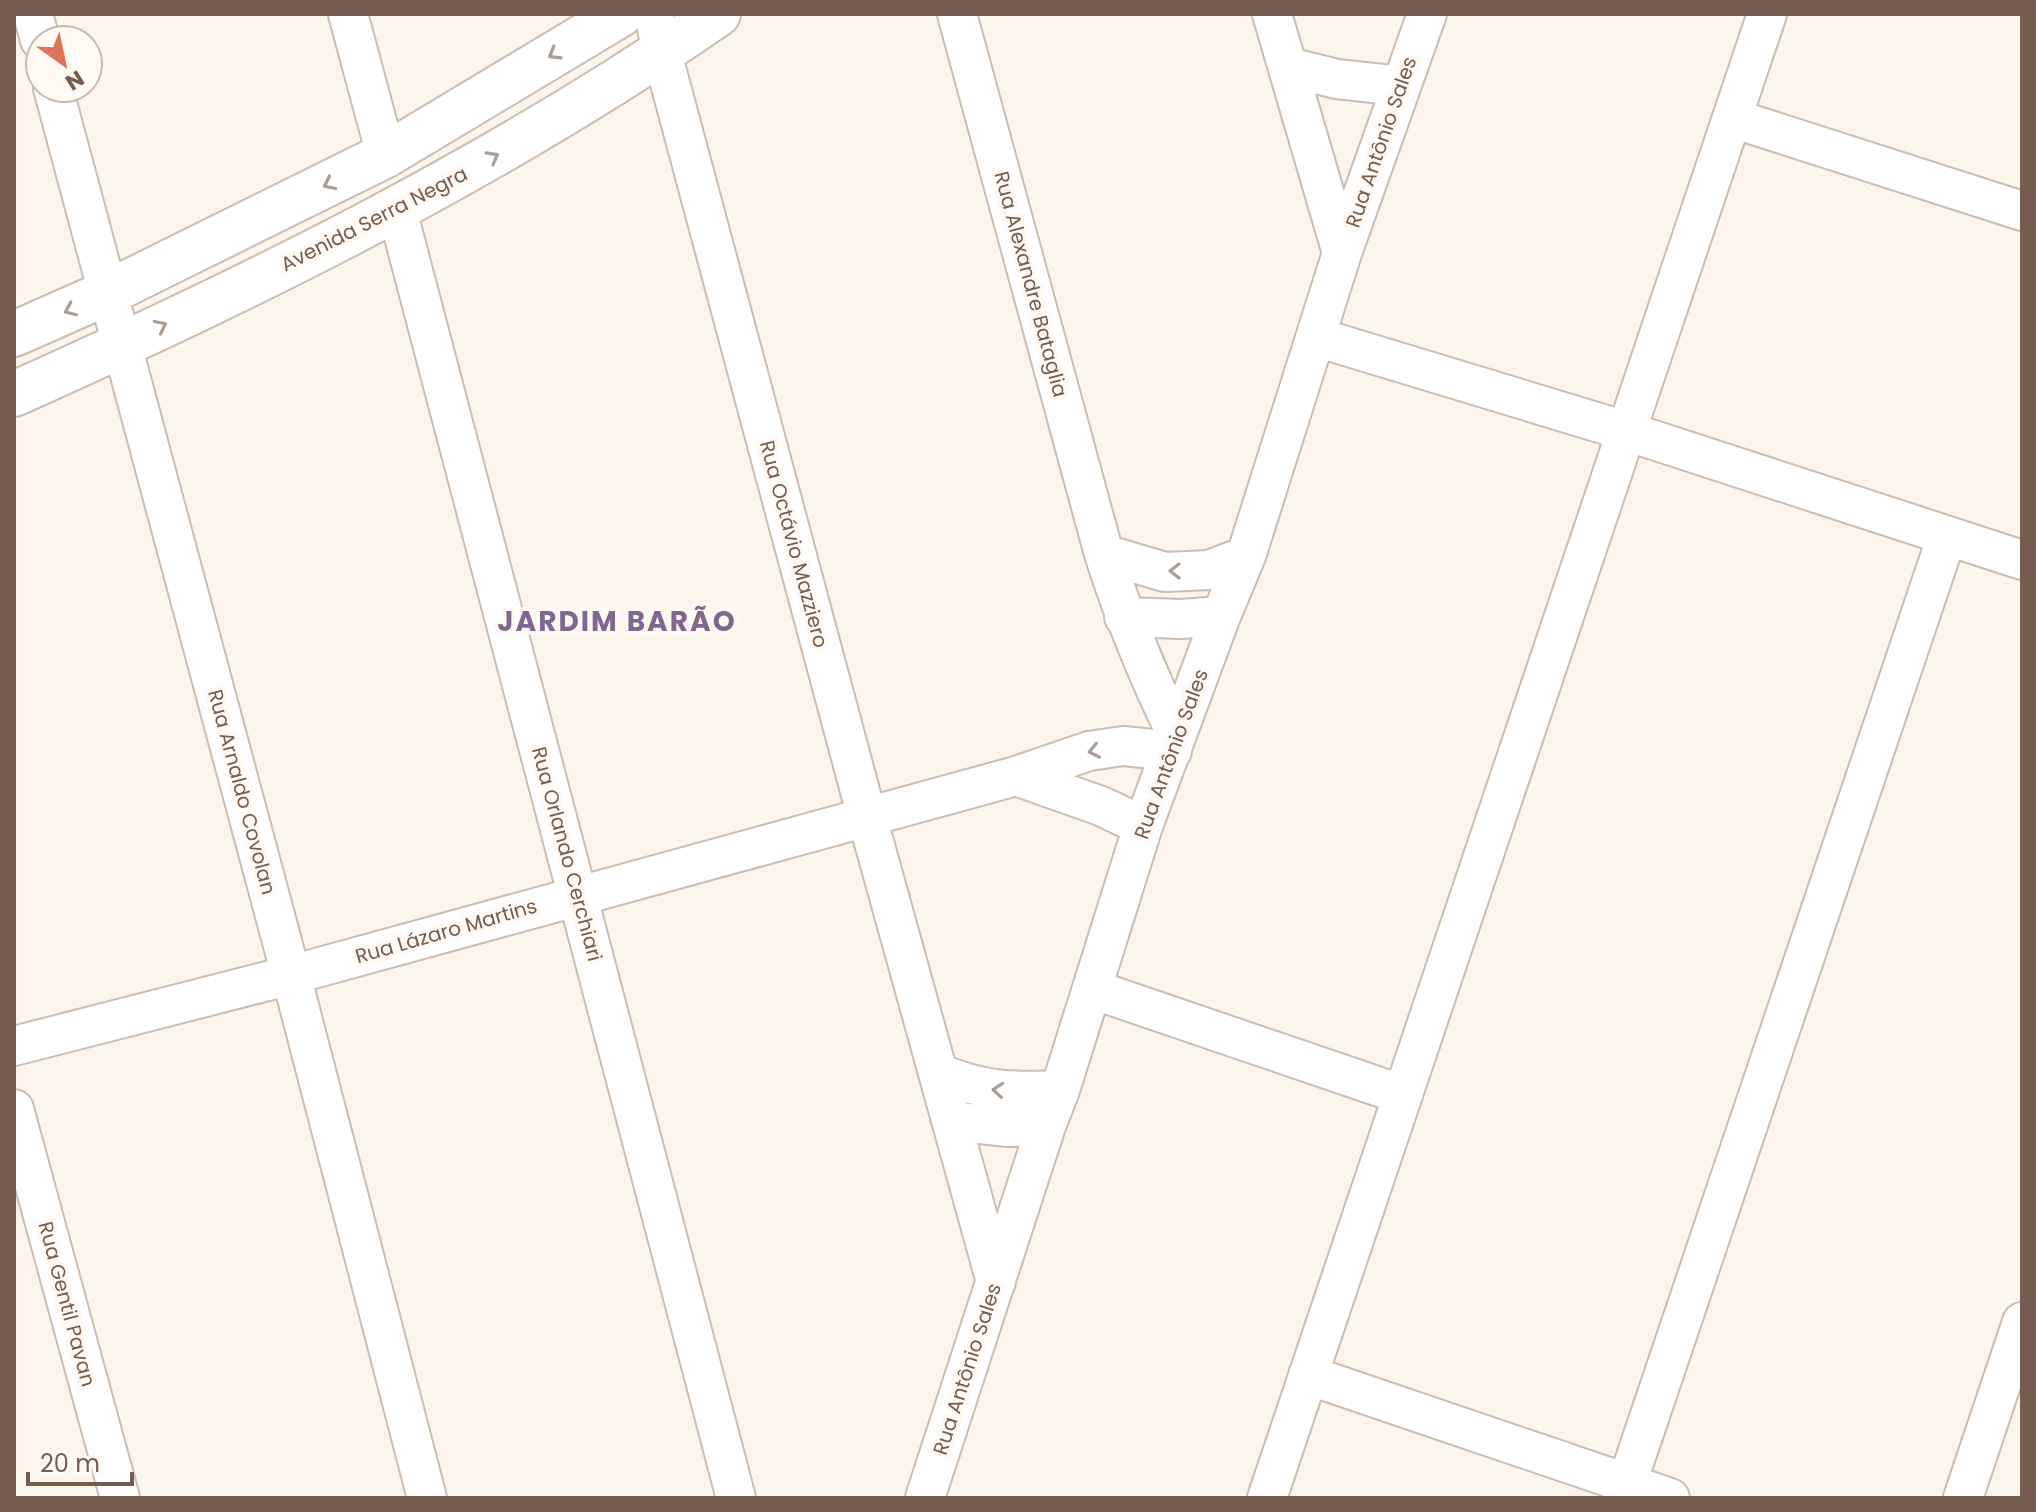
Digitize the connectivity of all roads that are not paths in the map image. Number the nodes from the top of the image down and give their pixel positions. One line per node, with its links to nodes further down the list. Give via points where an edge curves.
1 (348, 14): 13 (street)
2 (621, 14): 13 (street, one-way to 13)
3 (718, 14): 8 (street, Avenida Serra Negra)
4 (957, 14): 24 (street, Rua Alexandre Bataglia)
5 (1272, 14): 9 (street)
6 (1427, 14): 10 (street, Rua Antônio Sales)
7 (1767, 14): 12 (street)
8 (658, 34): 14 (street, Avenida Serra Negra, one-way to 8, via 519,142); 31 (street, Rua Octávio Mazziero)
9 (1288, 67): 10 (street); 16 (street)
10 (1401, 86): 16 (street, Rua Antônio Sales)
11 (57, 104): 17 (street, Rua Arnaldo Covolan)
12 (1732, 118): 15 (street); 22 (street)
13 (386, 155): 17 (street, one-way to 17)
14 (397, 210): 20 (street, Avenida Serra Negra, one-way to 14); 33 (street, Rua Orlando Cerchiari)
15 (2022, 211)
16 (1342, 253): 19 (street, Rua Antônio Sales)
17 (109, 292): 18 (street, one-way to 18); 20 (street, Rua Arnaldo Covolan)
18 (14, 334)
19 (1316, 337): 22 (street); 25 (street, Rua Antônio Sales)
20 (123, 345): 21 (street, Avenida Serra Negra); 34 (street, Rua Arnaldo Covolan)
21 (14, 394)
22 (1626, 431): 23 (street); 39 (street)
23 (1947, 536): 26 (street); 46 (street)
24 (1104, 554): 25 (street, one-way to 24, via 1209,570 1165,572); 28 (street, Rua Alexandre Bataglia)
25 (1246, 556): 27 (street, Rua Antônio Sales)
26 (2022, 560)
27 (1221, 616): 28 (street); 29 (street, Rua Antônio Sales)
28 (1124, 617): 29 (street, Rua Alexandre Bataglia)
29 (1174, 743): 30 (street, Rua Lázaro Martins, one-way to 30, via 1089,751); 32 (street, Rua Antônio Sales)
30 (1016, 776): 31 (street, Rua Lázaro Martins); 32 (street)
31 (867, 817): 33 (street, Rua Lázaro Martins); 37 (street, Rua Octávio Mazziero)
32 (1143, 826): 35 (street, Rua Antônio Sales)
33 (578, 894): 34 (street, Rua Lázaro Martins); 49 (street, Rua Orlando Cerchiari)
34 (291, 975): 36 (street, Rua Lázaro Martins); 48 (street, Rua Arnaldo Covolan)
35 (1092, 989): 38 (street, Rua Antônio Sales); 39 (street)
36 (14, 1046)
37 (939, 1073): 38 (street, one-way to 37, via 994,1090); 41 (street, Rua Octávio Mazziero)
38 (1060, 1090): 42 (street, Rua Antônio Sales)
39 (1403, 1095): 45 (street)
40 (14, 1109): 47 (street, Rua Gentil Pavan)
41 (953, 1121): 42 (street); 43 (street, Rua Octávio Mazziero)
42 (1046, 1126): 43 (street, Rua Antônio Sales)
43 (996, 1282): 50 (street, Rua Antônio Sales)
44 (2022, 1322): 53 (street)
45 (1308, 1375): 46 (street); 51 (street)
46 (1624, 1491): 52 (street)
47 (120, 1498)
48 (427, 1498)
49 (736, 1498)
50 (925, 1498)
51 (1267, 1498)
52 (1670, 1498)
53 (1963, 1498)

